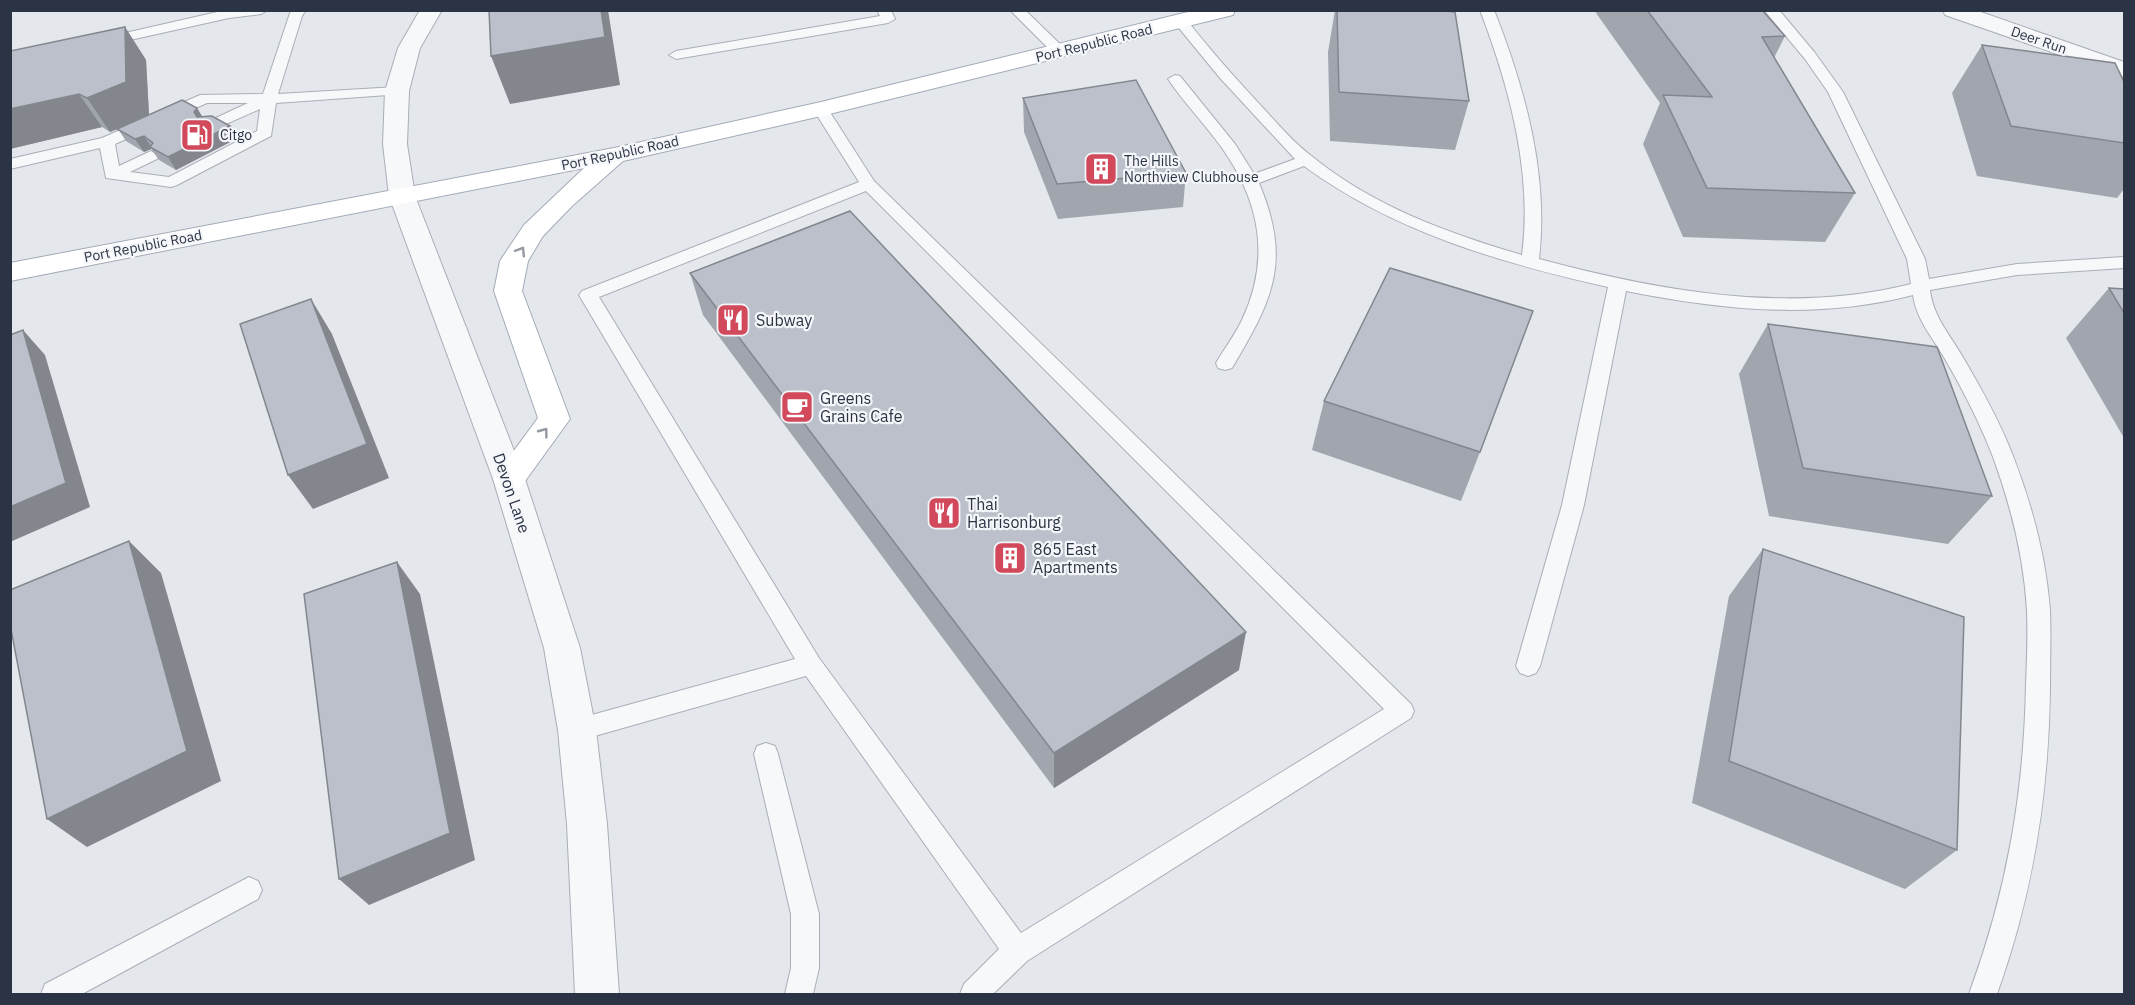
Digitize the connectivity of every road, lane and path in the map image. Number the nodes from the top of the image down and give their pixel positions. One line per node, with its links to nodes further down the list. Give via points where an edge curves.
1 (261, 10): 11 (lane)
2 (299, 10): 17 (lane)
3 (431, 10): 16 (street, Devon Lane, via 409,48)
4 (884, 10): 13 (lane, via 888,19)
5 (1017, 10): 12 (lane)
6 (1225, 10): 10 (main road, Port Republic Road)
7 (1487, 10): 29 (lane, via 1515,96 1526,147 1534,218)
8 (1771, 10): 33 (lane, via 1806,50 1843,105 1916,259)
9 (1953, 10): 14 (street, Deer Run)
10 (1181, 22): 12 (main road, Port Republic Road); 23 (lane, via 1282,138)
11 (91, 45)
12 (1060, 52): 18 (main road, Port Republic Road)
13 (676, 55)
14 (2124, 70)
15 (1175, 79): 26 (lane, via 1223,136)
16 (397, 91): 17 (lane); 28 (street, Devon Lane, via 395,144)
17 (269, 99): 19 (lane); 20 (lane, via 205,98); 25 (lane, via 265,133 171,182)
18 (821, 109): 21 (main road, Port Republic Road); 27 (lane)
19 (212, 125)
20 (107, 142): 24 (lane); 25 (lane)
21 (614, 155): 28 (main road, Port Republic Road); 35 (main road, one-way to 21, via 554,419 508,291 514,261 533,231)
22 (151, 156): 25 (lane)
23 (1306, 160): 26 (lane); 29 (lane, via 1362,198 1415,224)
24 (10, 164)
25 (112, 175)
26 (1250, 181): 34 (lane, via 1264,216 1269,260 1256,310)
27 (868, 184): 36 (lane, via 588,295); 41 (lane, via 1402,711)
28 (402, 196): 31 (main road, Port Republic Road); 35 (street, Devon Lane)
29 (1530, 262): 32 (lane)
30 (2124, 262): 33 (lane, via 1986,274)
31 (10, 272)
32 (1618, 284): 33 (lane, via 1692,297 1819,304 1867,300); 37 (lane, via 1573,505)
33 (1919, 287): 46 (lane, via 1925,312 1982,409 2002,454 2031,551 2039,621 2039,720 2032,813 2004,937)
34 (1225, 363)
35 (509, 479): 38 (street, Devon Lane, via 562,648)
36 (811, 665): 38 (lane); 41 (lane)
37 (1528, 666)
38 (578, 730): 43 (street, Devon Lane)
39 (766, 754): 44 (lane, via 805,914 805,968)
40 (249, 890): 42 (lane)
41 (1017, 951): 45 (lane)
42 (55, 994)
43 (597, 994)
44 (799, 994)
45 (974, 994)
46 (1983, 994)

